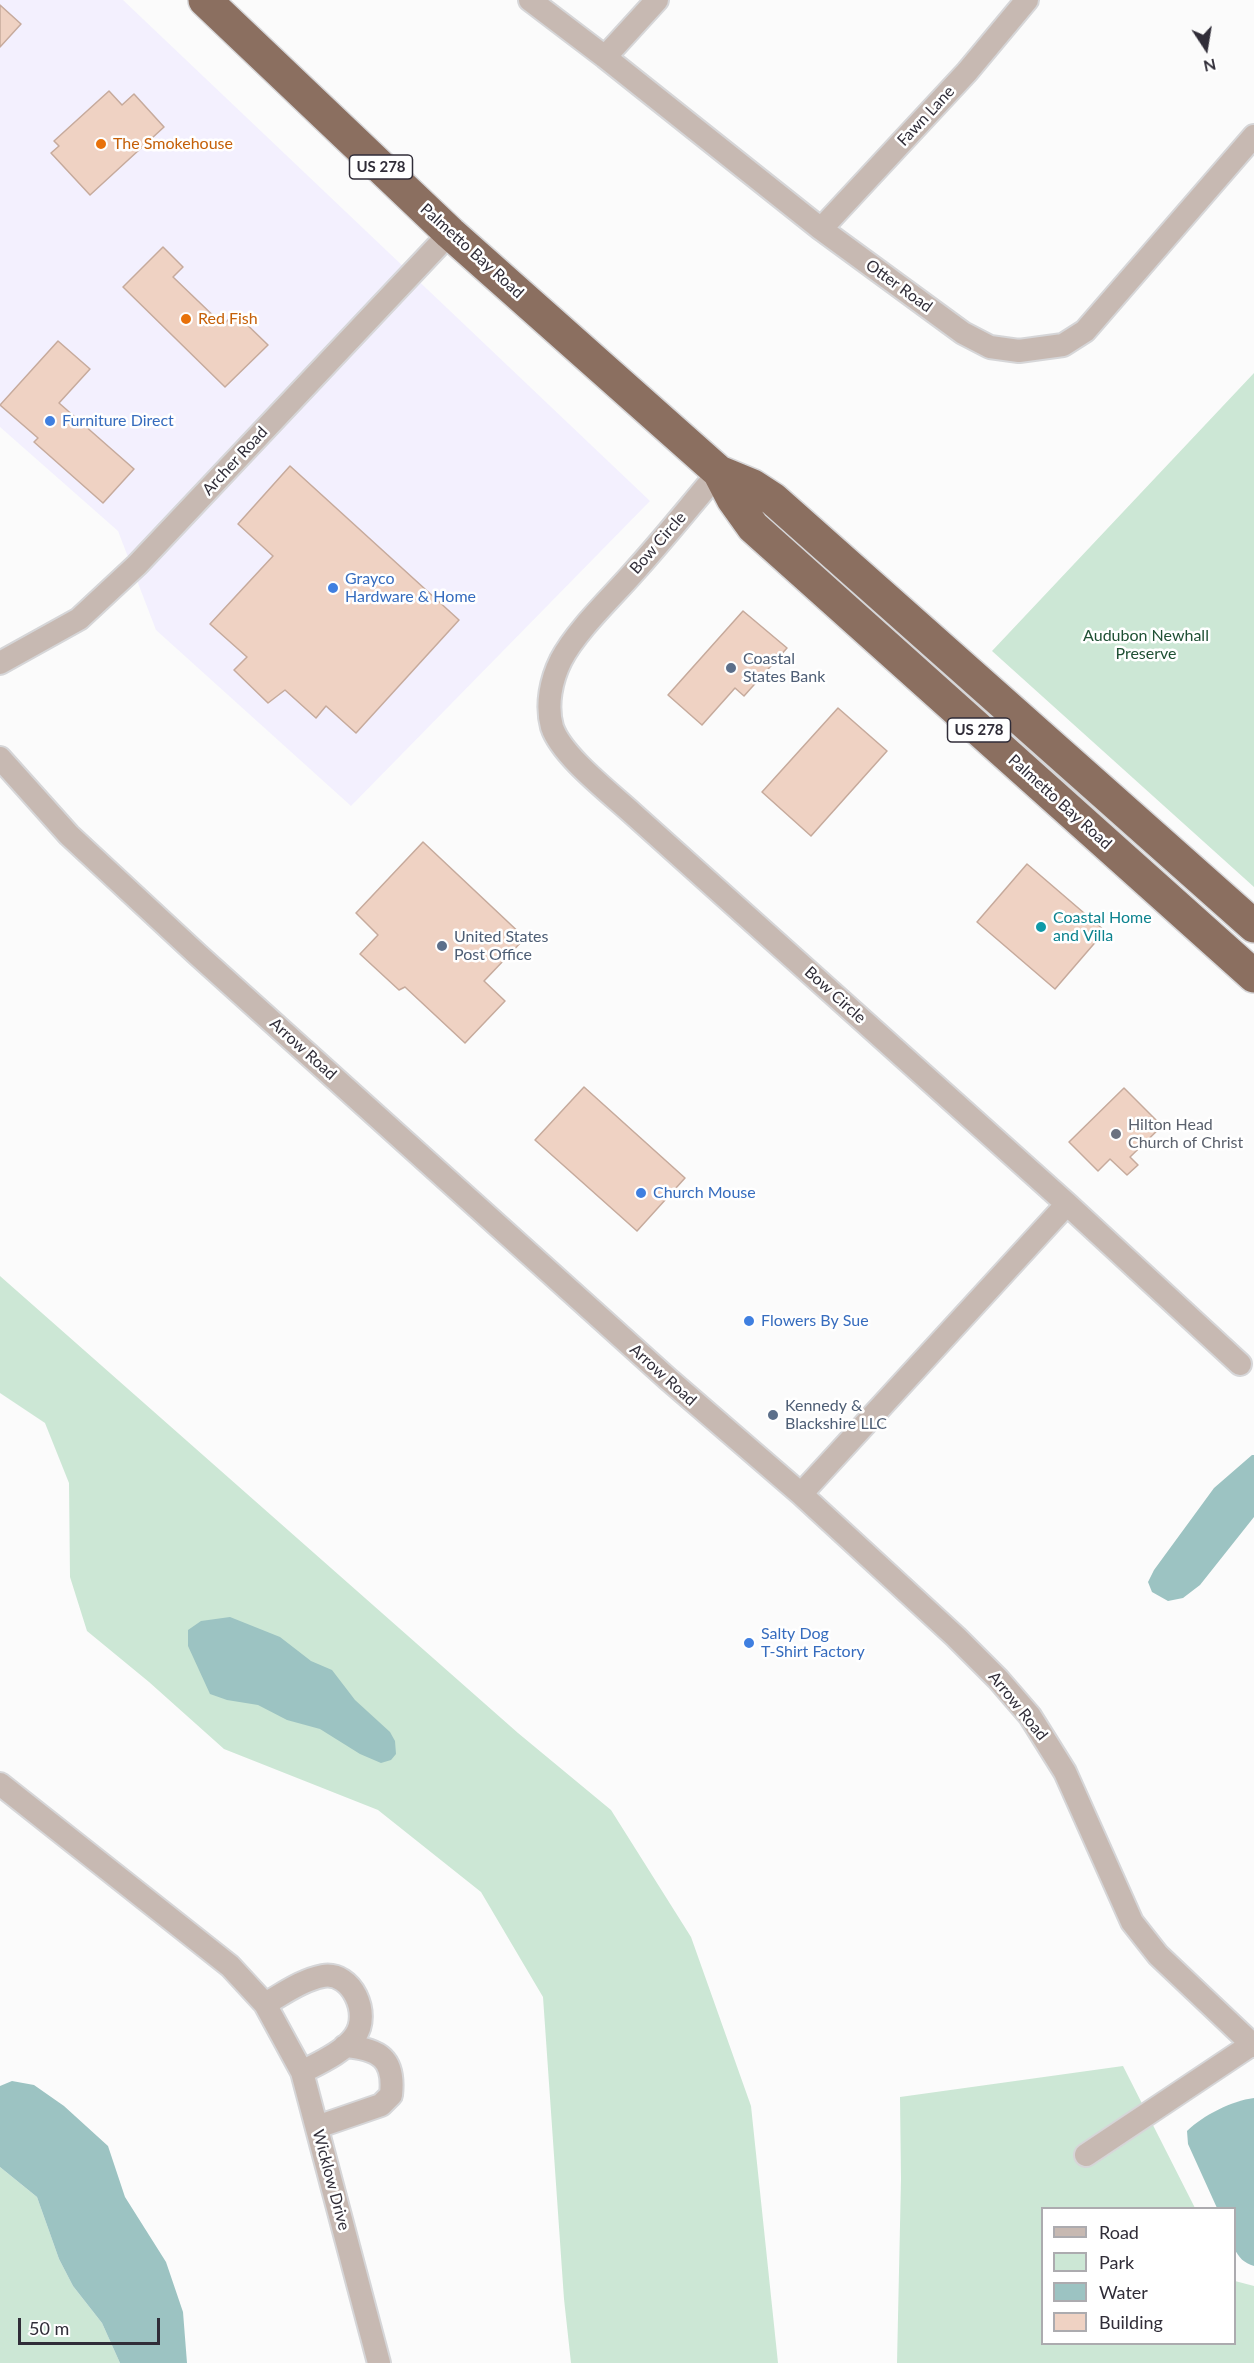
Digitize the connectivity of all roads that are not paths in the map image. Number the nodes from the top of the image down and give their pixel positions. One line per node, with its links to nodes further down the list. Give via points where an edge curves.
1 (205, 0): 8 (highway, Palmetto Bay Road / US 278)
2 (530, 0): 5 (street, Otter Road)
3 (657, 0): 5 (street)
4 (1027, 0): 7 (street, Fawn Lane, via 967,72)
5 (605, 57): 7 (street, Otter Road)
6 (1254, 136): 7 (street, Otter Road, via 1085,331 1063,345 1019,351 990,347 963,333)
7 (821, 229)
8 (450, 233): 9 (highway, Palmetto Bay Road / US 278); 10 (street, Archer Road, via 90,610)
9 (719, 472): 12 (highway, Palmetto Bay Road / US 278, via 773,499); 13 (highway, Palmetto Bay Road / US 278, via 753,527); 14 (street, Bow Circle, via 562,658 550,700 557,738 632,813)
10 (0, 663)
11 (0, 758): 16 (street, Arrow Road, via 69,835 197,954)
12 (1254, 926)
13 (1254, 976)
14 (1067, 1204): 15 (street, Bow Circle); 16 (street)
15 (1240, 1364)
16 (801, 1494): 19 (street, Arrow Road, via 956,1636 1030,1716 1065,1772 1132,1922 1158,1955)
17 (0, 1784): 18 (street, Wicklow Drive, via 230,1965)
18 (265, 2004): 20 (street, via 308,1980 336,1977 356,1995 361,2015 356,2035); 21 (street, Wicklow Drive)
19 (1253, 2045): 23 (street)
20 (345, 2046): 21 (street); 22 (street, via 376,2054 390,2066 391,2095 381,2104)
21 (302, 2072): 22 (street, Wicklow Drive)
22 (317, 2127): 24 (street, Wicklow Drive)
23 (1086, 2155)
24 (379, 2363)

